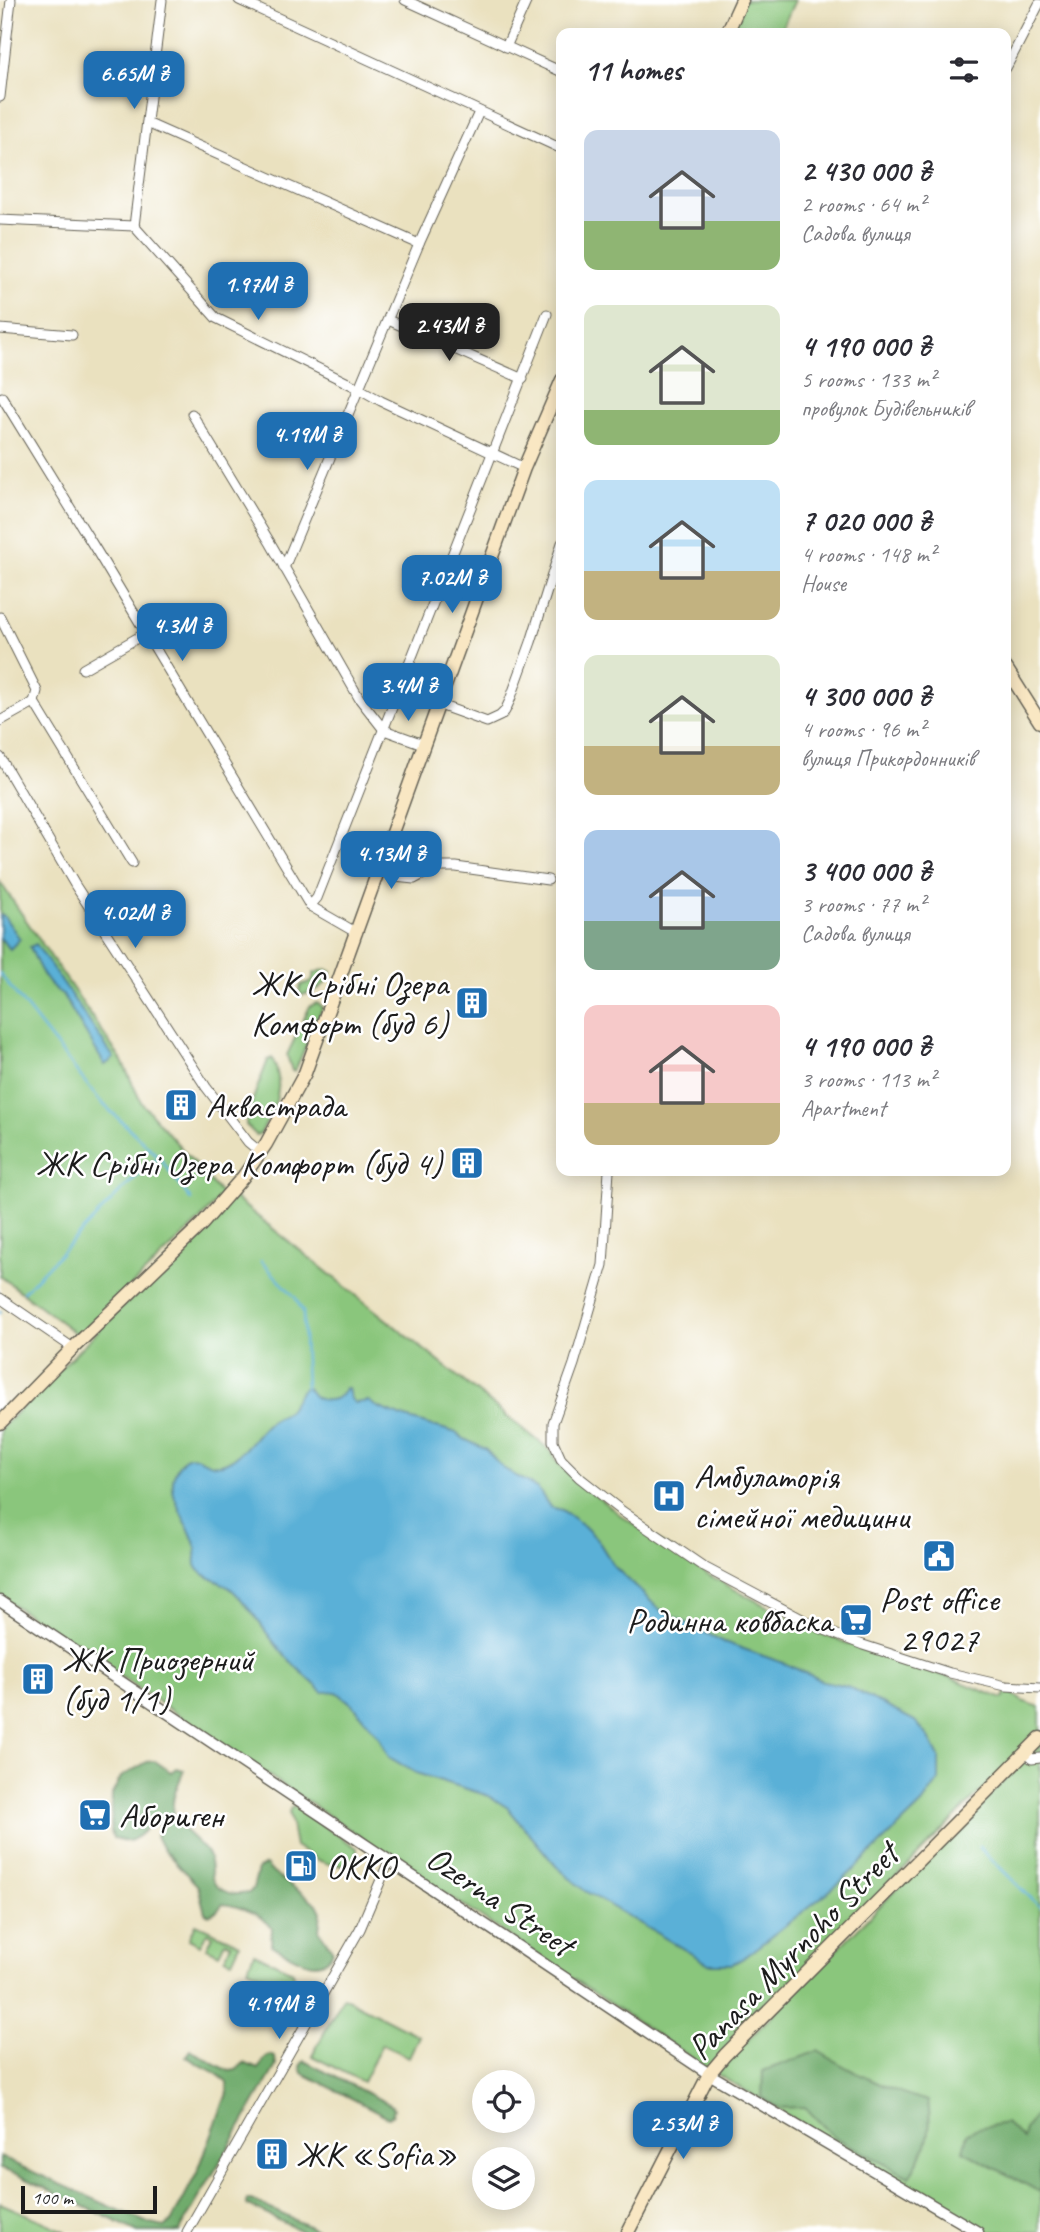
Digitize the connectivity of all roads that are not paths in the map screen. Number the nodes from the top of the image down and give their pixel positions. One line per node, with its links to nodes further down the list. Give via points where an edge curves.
1 (11, 0): 12 (street)
2 (162, 0): 14 (street)
3 (239, 0): 13 (street)
4 (405, 0): 9 (street)
5 (527, 0): 9 (street)
6 (742, 0): 8 (main road)
7 (1039, 4): 10 (street)
8 (729, 28)
9 (506, 47): 11 (street)
10 (1011, 58)
11 (556, 69)
12 (0, 97)
13 (479, 112): 15 (street); 18 (street)
14 (147, 123): 17 (street); 18 (street)
15 (556, 146)
16 (0, 220): 17 (street)
17 (134, 226): 24 (street, via 216,318)
18 (419, 244): 20 (street)
19 (547, 314): 23 (street)
20 (388, 320): 23 (street); 24 (street)
21 (0, 329): 22 (street)
22 (72, 335)
23 (523, 379): 28 (street)
24 (358, 388): 28 (street); 31 (street)
25 (556, 395): 29 (main road)
26 (2, 397): 33 (street)
27 (192, 414): 31 (street)
28 (493, 454): 29 (street); 40 (street)
29 (524, 468): 37 (main road)
30 (556, 562): 37 (street, via 505,711 487,722)
31 (284, 568): 40 (street, via 359,698)
32 (0, 617): 36 (street, via 37,691)
33 (146, 633): 34 (street); 46 (street)
34 (83, 669)
35 (1011, 676): 39 (main road)
36 (34, 702): 38 (street); 43 (street)
37 (438, 704): 41 (main road)
38 (0, 721)
39 (1040, 722)
40 (384, 730): 41 (street); 46 (street)
41 (422, 744): 44 (main road)
42 (0, 757): 48 (street, via 75,885 206,1087)
43 (132, 863)
44 (381, 866): 45 (street, via 396,877 414,879 437,867 456,867); 47 (main road)
45 (548, 880)
46 (310, 906): 47 (street)
47 (357, 933): 48 (main road, via 305,1073)
48 (260, 1152): 51 (main road, via 202,1224)
49 (610, 1176): 54 (street, via 603,1265 552,1423 561,1459 622,1511 704,1567 817,1628 950,1673 1006,1686)
50 (0, 1298): 51 (street)
51 (73, 1348): 52 (main road)
52 (0, 1423)
53 (0, 1601): 58 (street, Ozerna Street)
54 (1040, 1688)
55 (1040, 1738): 56 (main road, Panasa Myrnoho Street)
56 (1025, 1753): 57 (street); 59 (main road, Panasa Myrnoho Street)
57 (1040, 1758)
58 (389, 1861): 59 (street, Ozerna Street); 60 (street, via 360,1929)
59 (709, 2074): 61 (main road, Panasa Myrnoho Street); 62 (street, Ozerna Street)
60 (187, 2232)
61 (628, 2232)
62 (978, 2232)

